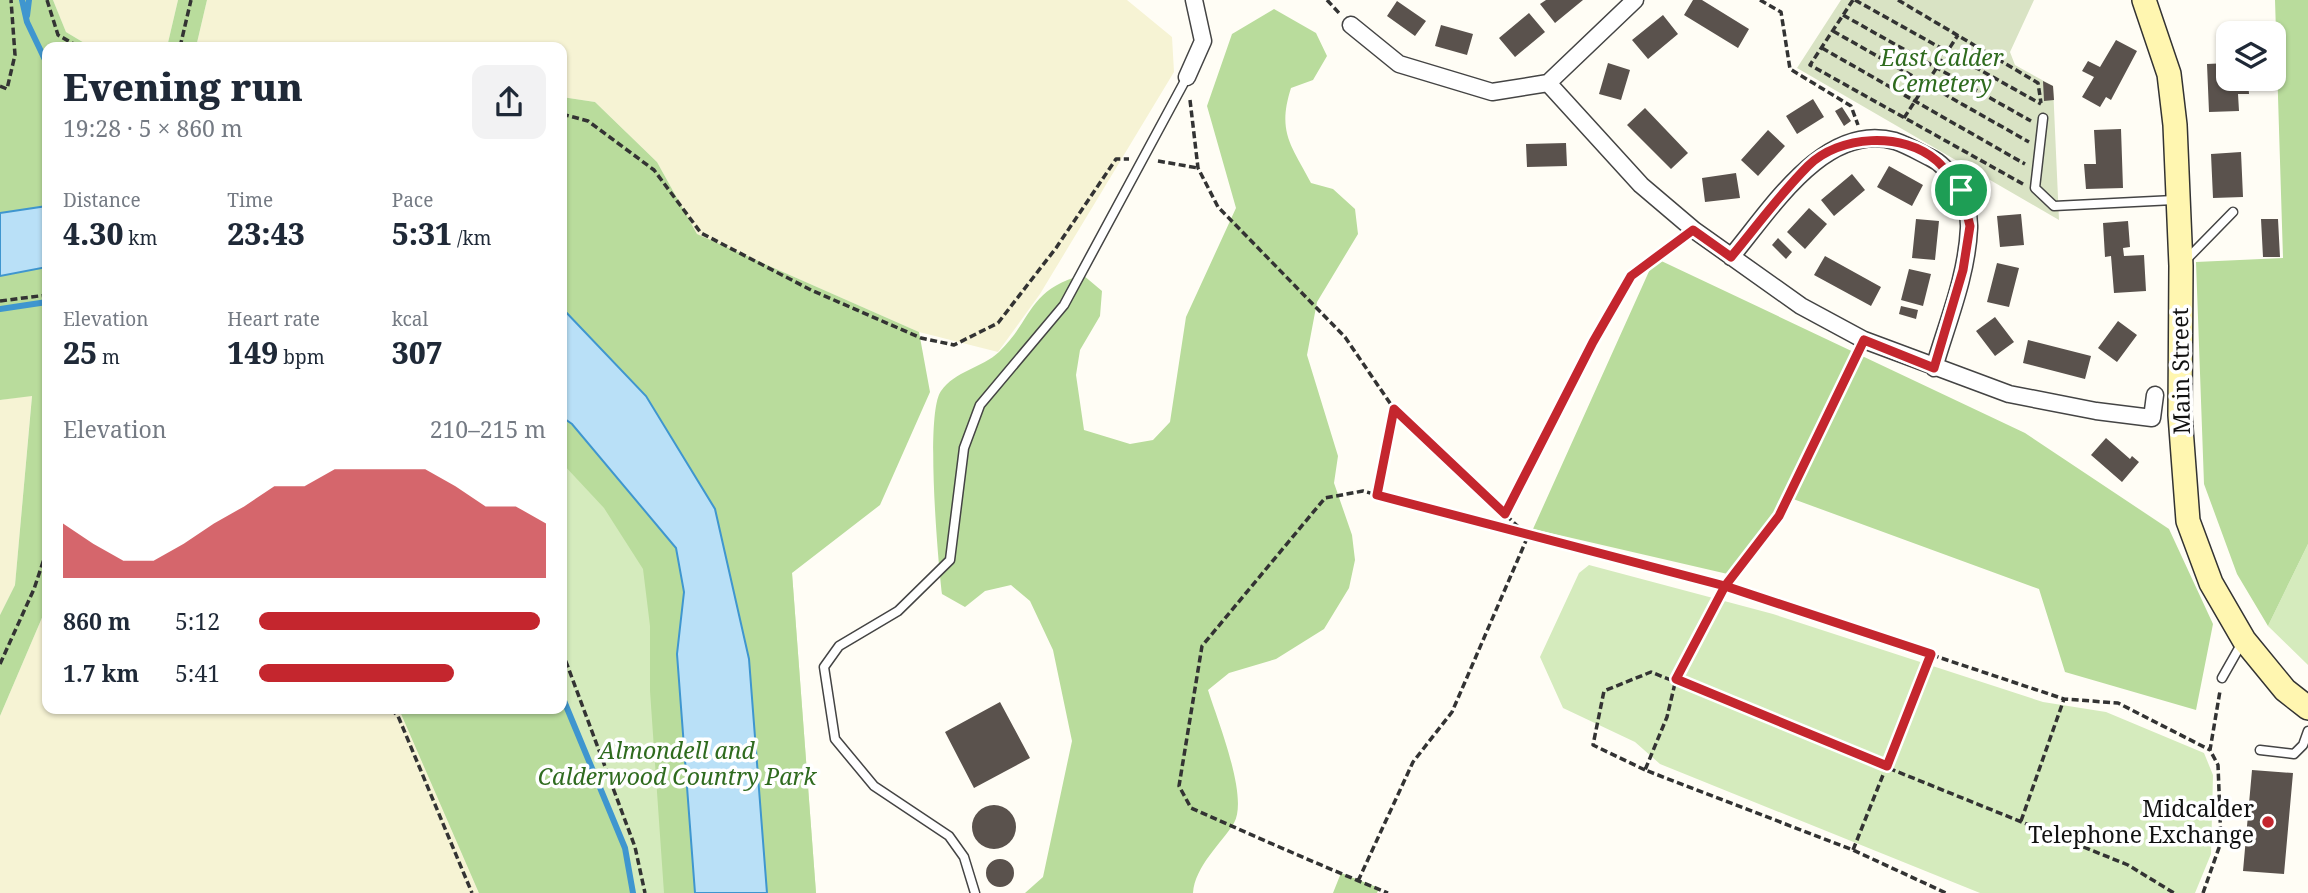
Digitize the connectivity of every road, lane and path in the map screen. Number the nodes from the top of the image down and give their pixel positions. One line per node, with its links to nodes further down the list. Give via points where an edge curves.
1 (11, 0): 24 (path, via 15,55 7,89)
2 (47, 0): 16 (path, via 58,35)
3 (191, 0): 17 (path)
4 (1194, 0): 21 (street, via 1203,41)
5 (1332, 0): 11 (path)
6 (1635, 0): 22 (street)
7 (1760, 0): 30 (path, via 1781,12 1790,69 1851,106)
8 (1854, 0): 12 (path); 19 (path)
9 (1898, 0): 15 (path)
10 (2144, 0): 36 (main road, Main Street, via 2169,74)
11 (1332, 6)
12 (1843, 15): 14 (path); 20 (path)
13 (1351, 25): 22 (street, via 1399,64 1492,92)
14 (1833, 31): 18 (path); 23 (path)
15 (1958, 35): 19 (path); 19 (path, via 2038,83 2041,104)
16 (70, 42)
17 (181, 42)
18 (1822, 47): 25 (path); 27 (path, via 1810,65)
19 (1947, 51): 20 (path)
20 (1937, 68): 23 (path); 29 (path)
21 (1187, 77): 32 (lane); 33 (path)
22 (1548, 83): 38 (street, via 1641,185)
23 (1926, 84): 25 (path); 31 (path)
24 (0, 86)
25 (1915, 101): 27 (path); 34 (path)
26 (567, 115): 32 (path, via 588,121 654,170 701,233 811,290 921,338 954,345 998,323 1116,159)
27 (1904, 118): 35 (path, via 2010,179)
28 (2043, 118): 29 (lane)
29 (2042, 127): 31 (lane)
30 (1863, 140): 39 (street, via 1834,149 1809,164); 44 (street, via 1894,141 1936,160 1961,190 1970,226 1965,259)
31 (2039, 148): 34 (lane)
32 (1143, 159): 33 (path); 71 (lane, via 1064,305 979,405 964,448 950,560 898,611 839,646 824,667 835,738 874,786 949,836 964,858)
33 (1198, 168): 46 (path, via 1218,207 1345,337)
34 (2036, 170): 35 (lane)
35 (2035, 188): 36 (lane, via 2054,206)
36 (2177, 200): 40 (main road, Main Street)
37 (2233, 212): 40 (lane)
38 (1693, 230): 39 (street); 48 (path, via 1631,276)
39 (1731, 257): 43 (street, via 1801,306)
40 (2181, 266): 52 (main road, Main Street, via 2180,415 2188,521 2211,583)
41 (42, 296): 42 (path)
42 (0, 301)
43 (1864, 340): 44 (street); 51 (path, via 1779,516)
44 (1934, 368): 45 (street, via 2009,394 2096,411 2152,418)
45 (2155, 396)
46 (1394, 409): 47 (path); 48 (path)
47 (1377, 495): 49 (path); 68 (path, via 1363,491 1325,498 1202,646 1179,786 1191,808)
48 (1505, 514): 49 (path)
49 (1528, 536): 51 (path); 68 (path, via 1452,712 1413,762)
50 (42, 565): 54 (path)
51 (1725, 586): 53 (path); 57 (path)
52 (2244, 640): 56 (lane); 59 (main road, Main Street, via 2285,690)
53 (1931, 654): 58 (path); 64 (path)
54 (0, 664)
55 (567, 664): 70 (path, via 635,847)
56 (2222, 678): 62 (path)
57 (1676, 679): 64 (path); 65 (path, via 1667,717); 65 (path, via 1651,671 1604,691 1593,745)
58 (2064, 699): 62 (path, via 2118,703); 66 (path)
59 (2308, 708)
60 (396, 714): 69 (path)
61 (2308, 731): 63 (lane, via 2294,754)
62 (2210, 750): 75 (path, via 2218,765 2221,842)
63 (2260, 750)
64 (1887, 766): 66 (path); 67 (path)
65 (1644, 770): 67 (path)
66 (2021, 821): 74 (path, via 2128,865)
67 (1853, 850): 73 (path)
68 (1358, 881): 72 (path)
69 (472, 893)
70 (645, 893)
71 (975, 893)
72 (1388, 893)
73 (1946, 893)
74 (2174, 893)
75 (2203, 893)

